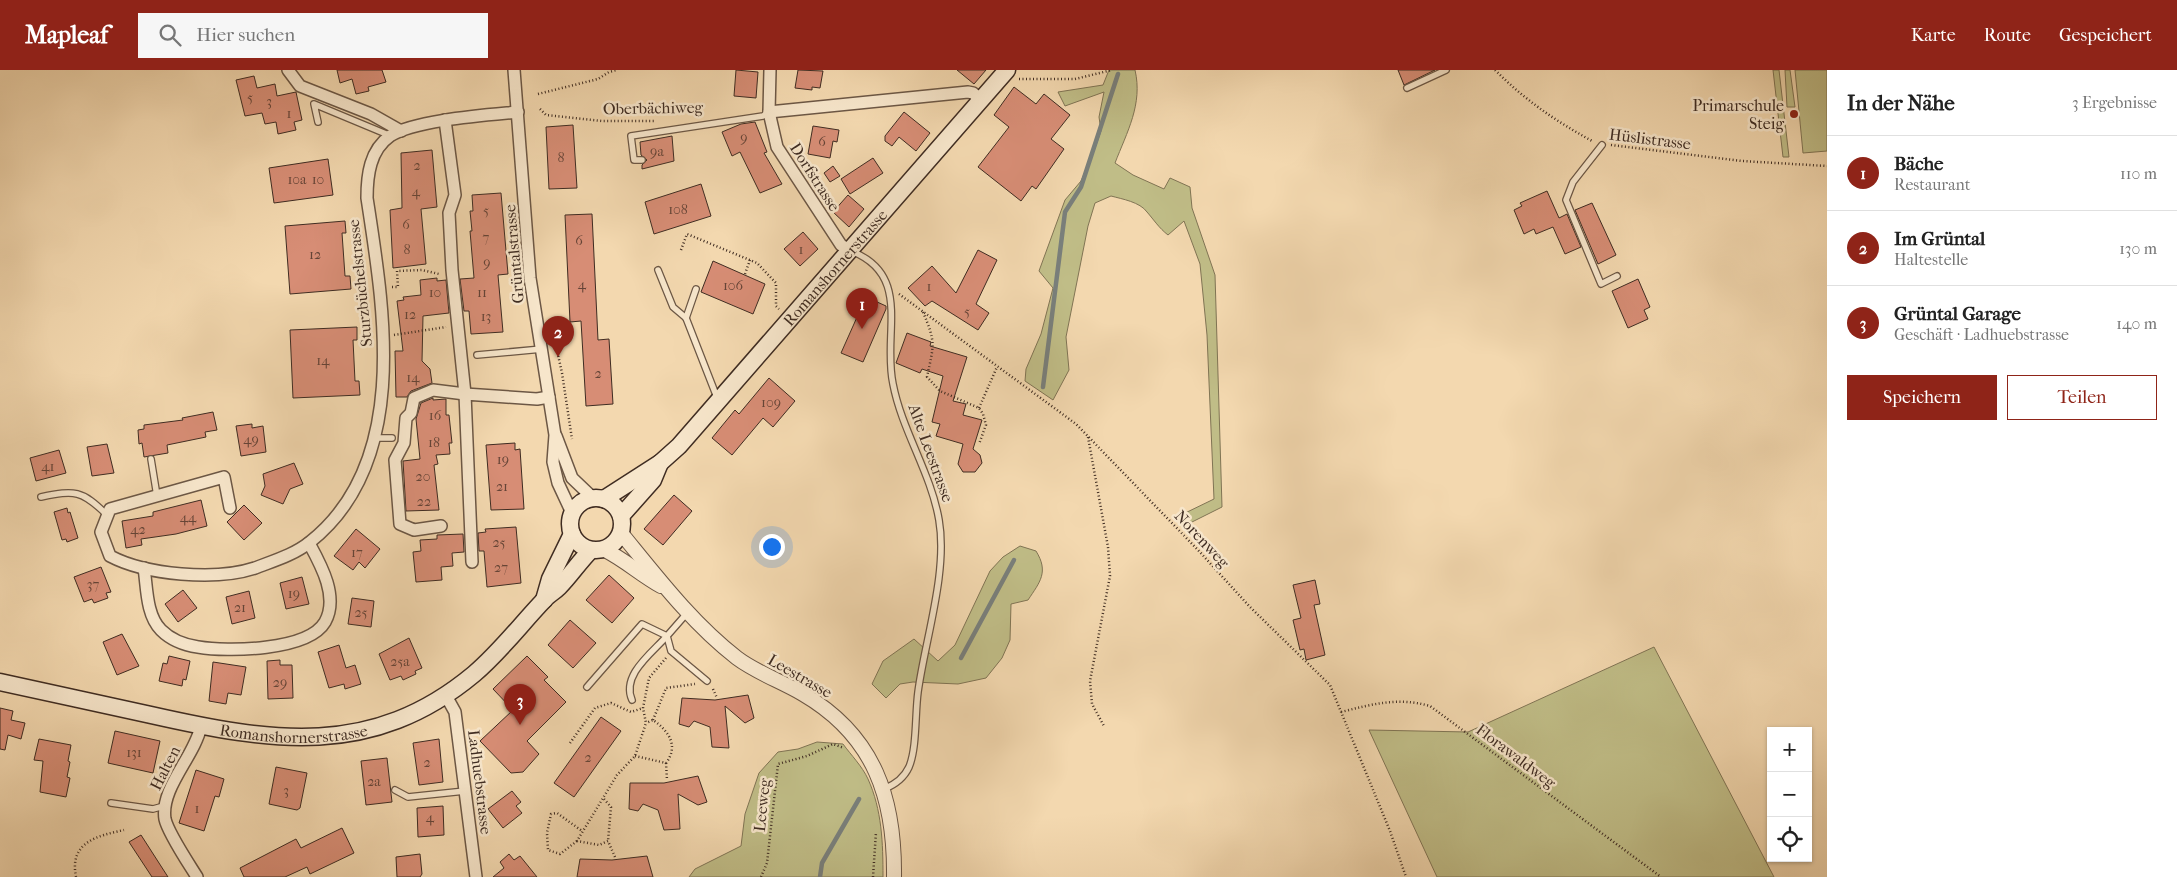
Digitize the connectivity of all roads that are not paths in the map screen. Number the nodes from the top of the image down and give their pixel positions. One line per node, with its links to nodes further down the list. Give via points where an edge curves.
1 (288, 70): 12 (street, via 300,86 371,114)
2 (514, 70): 8 (street, Grüntalstrasse)
3 (770, 70): 9 (street, Dorfstrasse)
4 (1446, 70): 6 (lane)
5 (1006, 71): 7 (main road, Romanshornerstrasse)
6 (1407, 88)
7 (981, 100): 9 (street, via 968,92); 15 (main road, Romanshornerstrasse)
8 (518, 112): 10 (street); 20 (street, Grüntalstrasse, via 530,278)
9 (769, 112): 14 (lane, via 764,116 631,136 634,160); 15 (street, Dorfstrasse, via 777,147 790,170 841,245)
10 (445, 120): 12 (street); 22 (street, via 455,195 449,213)
11 (318, 122): 12 (lane, via 314,104)
12 (396, 133): 26 (street, Sturzbüchelstrasse, via 374,154 367,182 383,337)
13 (1602, 145): 17 (lane, via 1573,182 1566,200 1601,284)
14 (642, 160)
15 (851, 251): 24 (main road, Romanshornerstrasse); 55 (lane, Alte Leestrasse, via 876,268 890,288 892,384 935,500 941,546 909,767 894,785)
16 (658, 270): 19 (lane, via 673,307)
17 (1617, 276)
18 (696, 288): 19 (lane)
19 (686, 318): 24 (lane)
20 (542, 349): 21 (lane); 23 (street, Grüntalstrasse)
21 (477, 355)
22 (465, 394): 23 (street, via 537,400); 37 (street, via 433,390 414,398 411,413 406,418 404,443 395,460 400,524 414,530); 42 (street, via 466,518)
23 (549, 397): 25 (street, Grüntalstrasse)
24 (719, 402): 29 (main road, Romanshornerstrasse)
25 (555, 435): 32 (street, Grüntalstrasse, via 572,478); 34 (street, Grüntalstrasse, via 553,462)
26 (376, 438): 27 (lane); 40 (street, Sturzbüchelstrasse, via 365,470 348,501)
27 (392, 438)
28 (151, 459): 30 (lane)
29 (660, 463): 32 (main road, Romanshornerstrasse); 36 (main road, Romanshornerstrasse, via 653,480)
30 (157, 496): 33 (street, via 224,477); 35 (street, via 110,509)
31 (41, 497): 35 (lane, via 62,492 83,494)
32 (599, 499): 34 (main road, via 581,503); 36 (main road, via 612,503)
33 (230, 508)
34 (572, 513): 39 (main road)
35 (107, 514): 43 (street, Sturzbüchelstrasse, via 101,532 110,556)
36 (621, 516): 38 (main road)
37 (441, 526)
38 (621, 533): 41 (main road, via 615,543); 44 (street, Leestrasse)
39 (572, 534): 41 (main road, via 579,545); 45 (main road, Romanshornerstrasse, via 550,578)
40 (309, 543): 43 (street, Sturzbüchelstrasse, via 271,562 226,574 190,574); 43 (street, via 324,571 329,611 321,627 311,636 294,642 219,649 175,641 160,629 153,618)
41 (598, 550): 44 (street, Leestrasse, via 619,557 645,578); 45 (main road, Romanshornerstrasse)
42 (472, 562)
43 (144, 568)
44 (662, 586): 46 (street, Leestrasse)
45 (544, 600): 51 (main road, Romanshornerstrasse, via 491,658)
46 (688, 612): 47 (lane); 55 (street, Leestrasse, via 737,658 803,694 837,720 871,761)
47 (667, 636): 48 (lane, via 671,651); 50 (lane, via 642,624); 52 (lane, via 632,676 629,693)
48 (707, 681)
49 (0, 682): 53 (main road, Romanshornerstrasse)
50 (587, 687)
51 (446, 694): 53 (main road, Romanshornerstrasse, via 398,719 325,737 249,735); 56 (street, Ladhuebstrasse, via 455,712)
52 (632, 700)
53 (201, 726): 58 (street, Halten, via 198,739)
54 (395, 790): 56 (lane, via 408,797)
55 (884, 790): 61 (street, Leestrasse, via 895,844)
56 (466, 791): 60 (street, Ladhuebstrasse)
57 (112, 803): 58 (lane, via 153,809)
58 (164, 806): 59 (street, Halten, via 165,821)
59 (197, 877)
60 (476, 877)
61 (894, 877)

